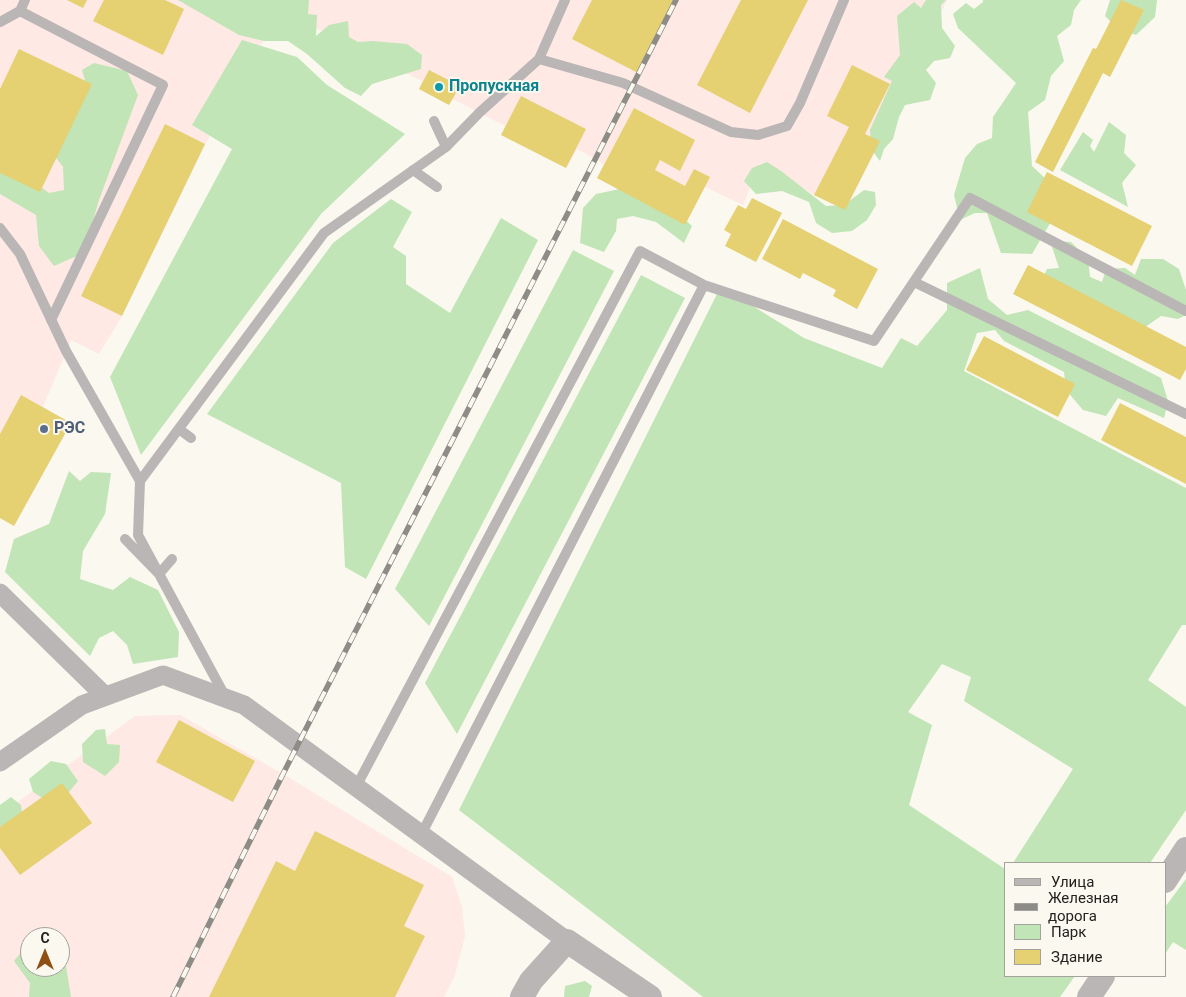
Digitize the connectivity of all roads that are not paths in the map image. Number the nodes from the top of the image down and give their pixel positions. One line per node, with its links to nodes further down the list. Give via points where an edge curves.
1 (25, 0): 4 (lane)
2 (565, 0): 6 (lane)
3 (844, 0): 6 (lane, via 800,104 787,126 758,136 731,132 623,83)
4 (20, 11): 5 (lane); 15 (lane, via 163,85)
5 (0, 22)
6 (539, 59): 8 (lane)
7 (434, 121): 8 (lane)
8 (446, 147): 9 (lane)
9 (413, 170): 10 (lane); 17 (lane, via 324,233)
10 (437, 187)
11 (0, 228): 15 (lane, via 20,254)
12 (914, 282): 13 (lane, via 874,341); 14 (lane, via 970,198); 16 (lane)
13 (704, 285): 27 (lane, via 640,251); 28 (lane)
14 (1186, 311)
15 (51, 320): 19 (lane)
16 (1186, 414)
17 (178, 429): 18 (lane); 19 (lane)
18 (191, 438)
19 (140, 481): 22 (lane, via 138,535)
20 (125, 539): 22 (lane)
21 (172, 559): 22 (lane)
22 (159, 574): 25 (lane)
23 (0, 593): 24 (street)
24 (105, 696): 25 (street, via 163,675); 26 (street, via 82,705)
25 (227, 699): 27 (street, via 244,706)
26 (0, 762)
27 (356, 787): 28 (street)
28 (421, 835): 31 (street)
29 (1186, 849): 30 (street)
30 (1166, 879)
31 (567, 941): 33 (street, via 531,981); 34 (street)
32 (1102, 977): 35 (street)
33 (522, 997)
34 (650, 997)
35 (1089, 997)

